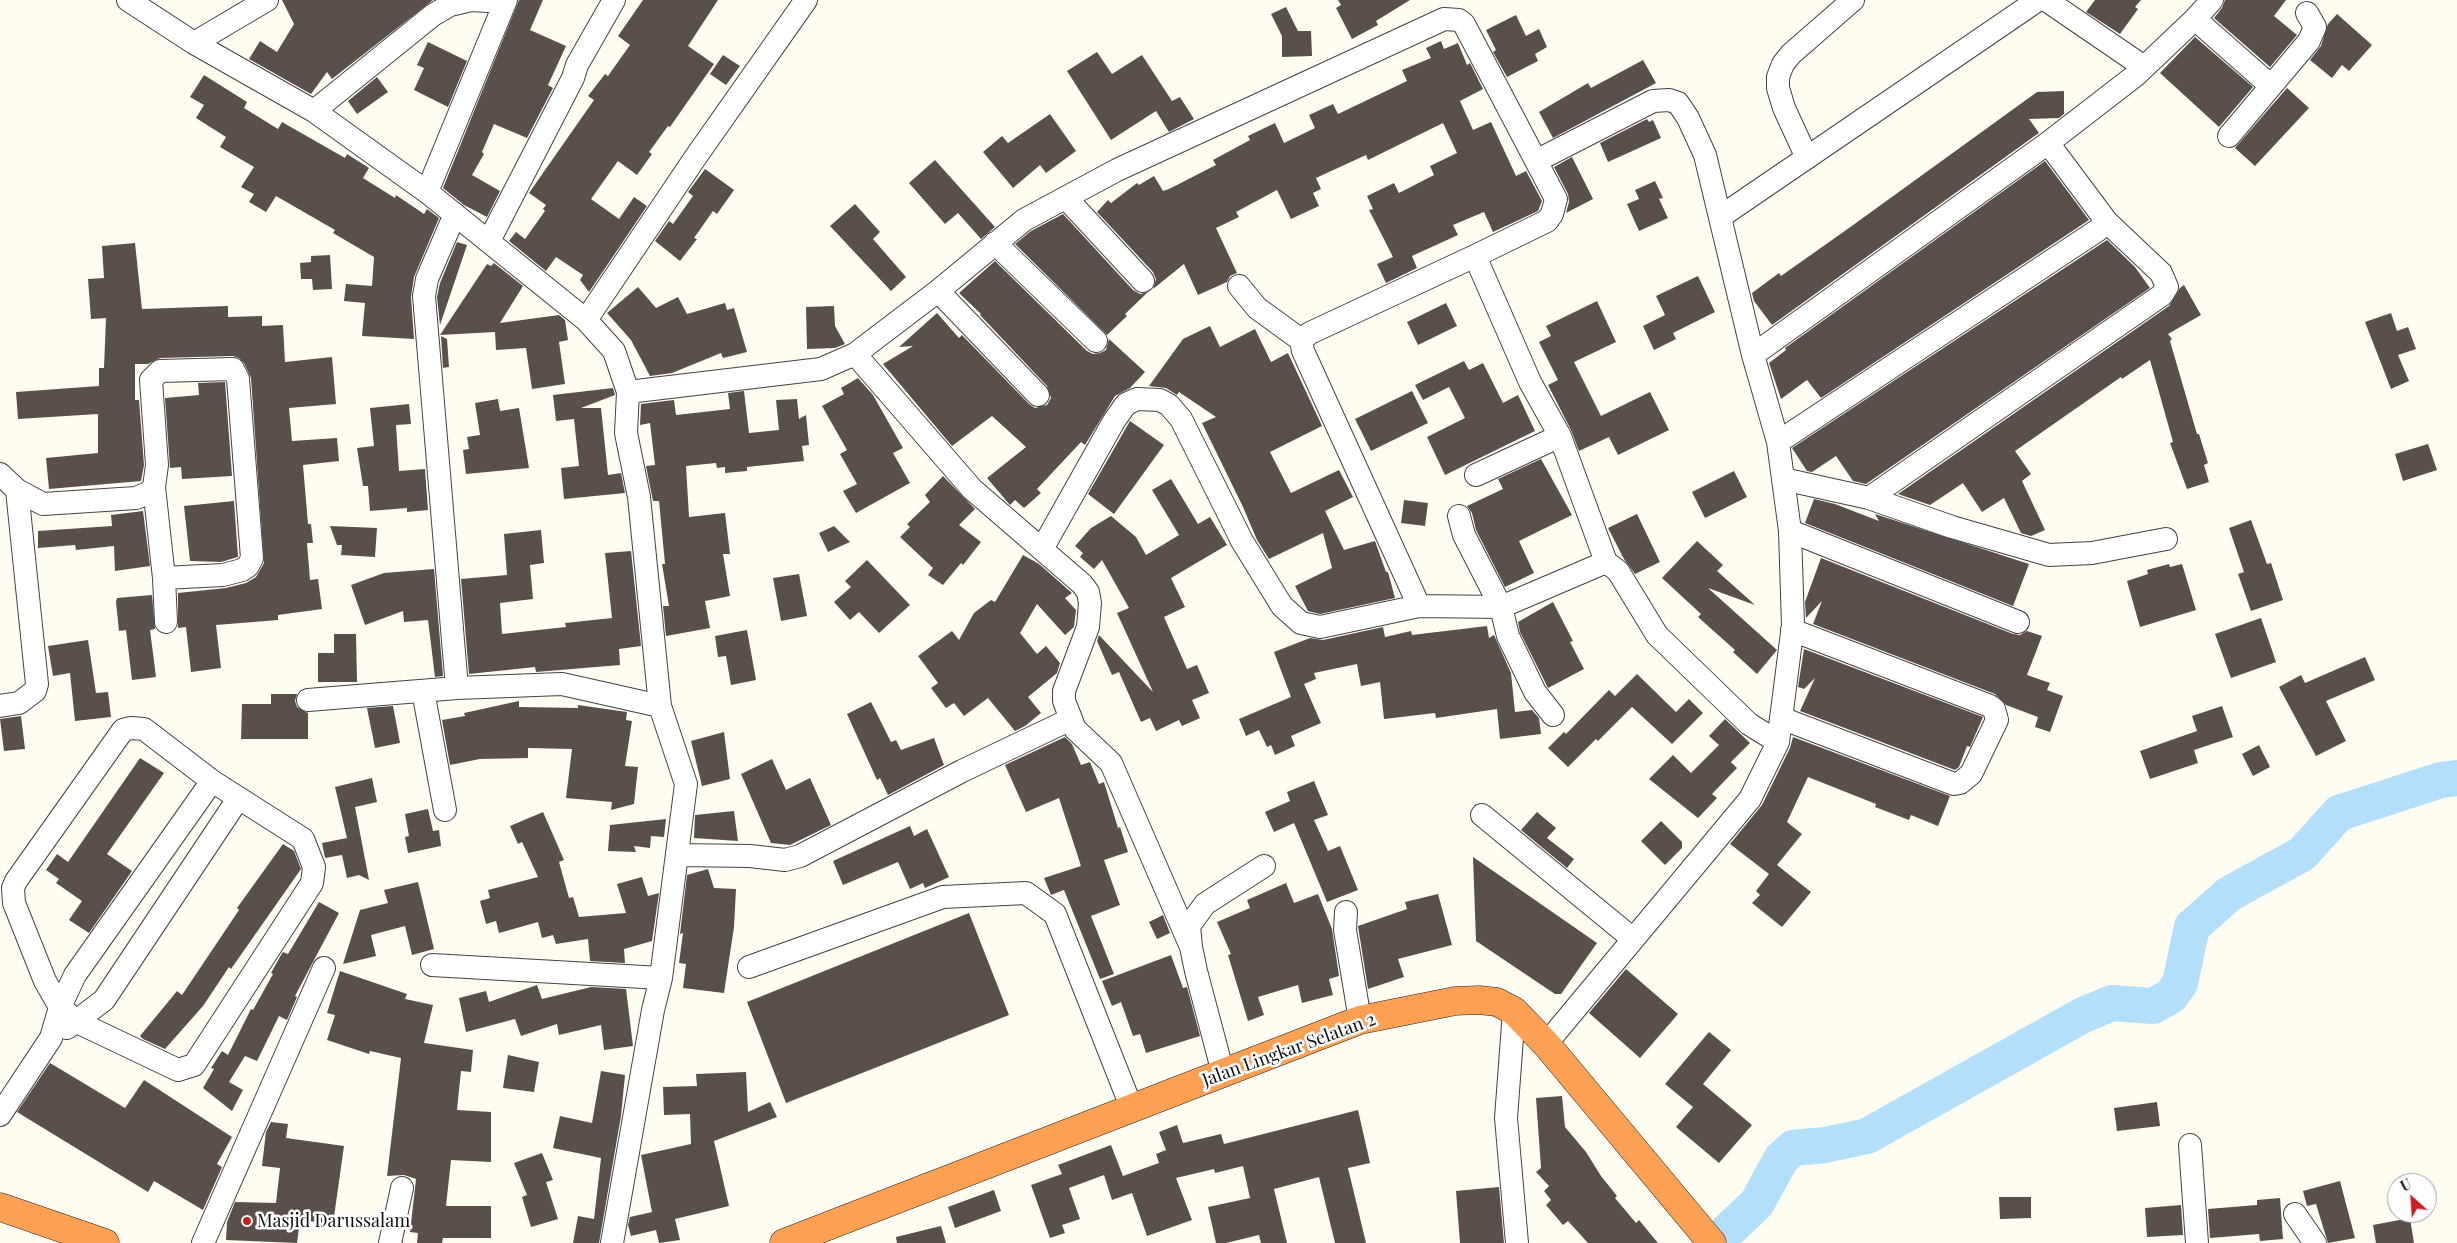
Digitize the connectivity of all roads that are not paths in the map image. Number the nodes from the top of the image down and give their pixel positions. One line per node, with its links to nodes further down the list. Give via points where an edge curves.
1 (267, 0): 11 (street)
2 (614, 0): 24 (street, via 577,65)
3 (806, 0): 30 (street, via 694,158)
4 (1853, 0): 17 (street, via 1791,54 1778,77 1784,108)
5 (2038, 0): 17 (street)
6 (2046, 0): 12 (street)
7 (505, 1): 14 (street, via 471,0 450,5 433,15); 19 (street)
8 (136, 2): 11 (street)
9 (2202, 7): 12 (street); 13 (street)
10 (2307, 13): 13 (street, via 2313,22 2313,34)
11 (194, 43): 14 (street)
12 (2144, 67): 16 (street)
13 (2271, 86): 15 (street)
14 (314, 111): 19 (street)
15 (2229, 136)
16 (2048, 143): 23 (street); 34 (street)
17 (1807, 158): 22 (street)
18 (1536, 161): 20 (street, via 1464,24 1452,18 1117,170); 22 (street, via 1653,101 1669,100 1678,103 1688,118 1705,155); 26 (street, via 1556,199 1552,214 1547,221)
19 (427, 192): 21 (street)
20 (1066, 198): 25 (street, via 1024,220); 27 (street)
21 (455, 214): 24 (street); 56 (street, via 424,296)
22 (1720, 217): 34 (street)
23 (2107, 222): 38 (street); 44 (street, via 2161,273 2167,288 2164,293)
24 (489, 241): 30 (street)
25 (995, 243): 29 (street); 32 (street)
26 (1475, 256): 31 (street, via 1310,332); 37 (street, via 1530,382)
27 (1143, 281)
28 (1239, 286): 31 (street, via 1257,308)
29 (938, 291): 33 (street); 36 (street)
30 (586, 320): 35 (street, via 614,351)
31 (1301, 340): 51 (street, via 1303,351)
32 (1096, 341)
33 (855, 354): 35 (street, via 821,369); 48 (street, via 972,489)
34 (1753, 355): 38 (street)
35 (628, 392): 60 (street, via 626,433 639,497)
36 (1038, 395)
37 (1560, 436): 40 (street); 49 (street)
38 (1778, 442): 41 (street)
39 (0, 474): 43 (street)
40 (1476, 476)
41 (1783, 479): 44 (street); 46 (street)
42 (154, 487): 43 (street, via 136,498 43,504); 50 (street); 50 (street, via 152,377 160,371 233,370 238,379 252,558 242,570 223,575)
43 (16, 490): 59 (street, via 37,684 35,691 19,703)
44 (1869, 498): 47 (street, via 2049,554 2092,553)
45 (1460, 516): 52 (street, via 1467,542)
46 (1790, 531): 54 (street); 55 (street)
47 (2166, 539)
48 (1042, 549): 51 (street, via 1126,404 1137,399 1160,400 1181,419 1242,541 1282,606 1301,623 1320,627); 63 (street, via 1082,584 1090,603 1088,627 1064,690 1064,702)
49 (1606, 562): 52 (street); 64 (street, via 1618,571 1657,635 1749,724)
50 (164, 578): 53 (street)
51 (1419, 606): 52 (street)
52 (1501, 607): 61 (street, via 1508,636 1535,692)
53 (166, 622)
54 (2018, 622)
55 (1792, 630): 62 (street); 62 (street, via 1990,706 1997,720 1971,774 1954,784)
56 (457, 688): 57 (street); 60 (street, via 562,684)
57 (423, 691): 58 (street); 67 (street)
58 (308, 700)
59 (0, 706)
60 (660, 706): 69 (street, via 686,784)
61 (1553, 715)
62 (1781, 718): 64 (street)
63 (1071, 719): 69 (street, via 962,770 800,856 785,860); 73 (street, via 1075,729 1111,763)
64 (1778, 742): 72 (street, via 1750,799)
65 (212, 781): 66 (street); 77 (street); 80 (street, via 144,729 123,730 16,881 14,903 45,981)
66 (238, 799): 79 (street); 83 (street, via 303,839 312,860 312,883 194,1065 178,1070)
67 (445, 810)
68 (1482, 815): 72 (street)
69 (677, 855): 78 (street)
70 (1264, 866): 73 (street, via 1205,904 1189,926)
71 (1346, 912): 82 (street, via 1345,930)
72 (1633, 939): 85 (street)
73 (1190, 947): 86 (street)
74 (432, 966): 78 (street)
75 (324, 968): 95 (street)
76 (749, 968): 87 (street, via 943,897 1026,893 1055,914)
77 (75, 975): 79 (street); 80 (street)
78 (661, 978): 97 (street)
79 (104, 1000): 83 (street)
80 (60, 1007): 83 (street); 84 (street)
81 (1514, 1011): 82 (highway, Jalan Lingkar Selatan 2, via 1497,1002 1479,1000); 85 (highway, Jalan Lingkar Selatan 2); 99 (street, via 1506,1118)
82 (1360, 1020): 86 (highway, Jalan Lingkar Selatan 2)
83 (77, 1022): 84 (street)
84 (51, 1038): 88 (street)
85 (1546, 1044): 93 (highway, Jalan Lingkar Selatan 2)
86 (1223, 1073): 87 (highway, Jalan Lingkar Selatan 2)
87 (1132, 1109): 98 (highway, Jalan Lingkar Selatan 2)
88 (0, 1115)
89 (2190, 1144): 100 (street)
90 (402, 1188): 96 (street)
91 (1, 1209): 94 (highway)
92 (2295, 1214): 101 (street)
93 (1707, 1237)
94 (98, 1242)
95 (203, 1243)
96 (390, 1243)
97 (612, 1243)
98 (784, 1243)
99 (1517, 1243)
100 (2197, 1243)
101 (2315, 1243)

